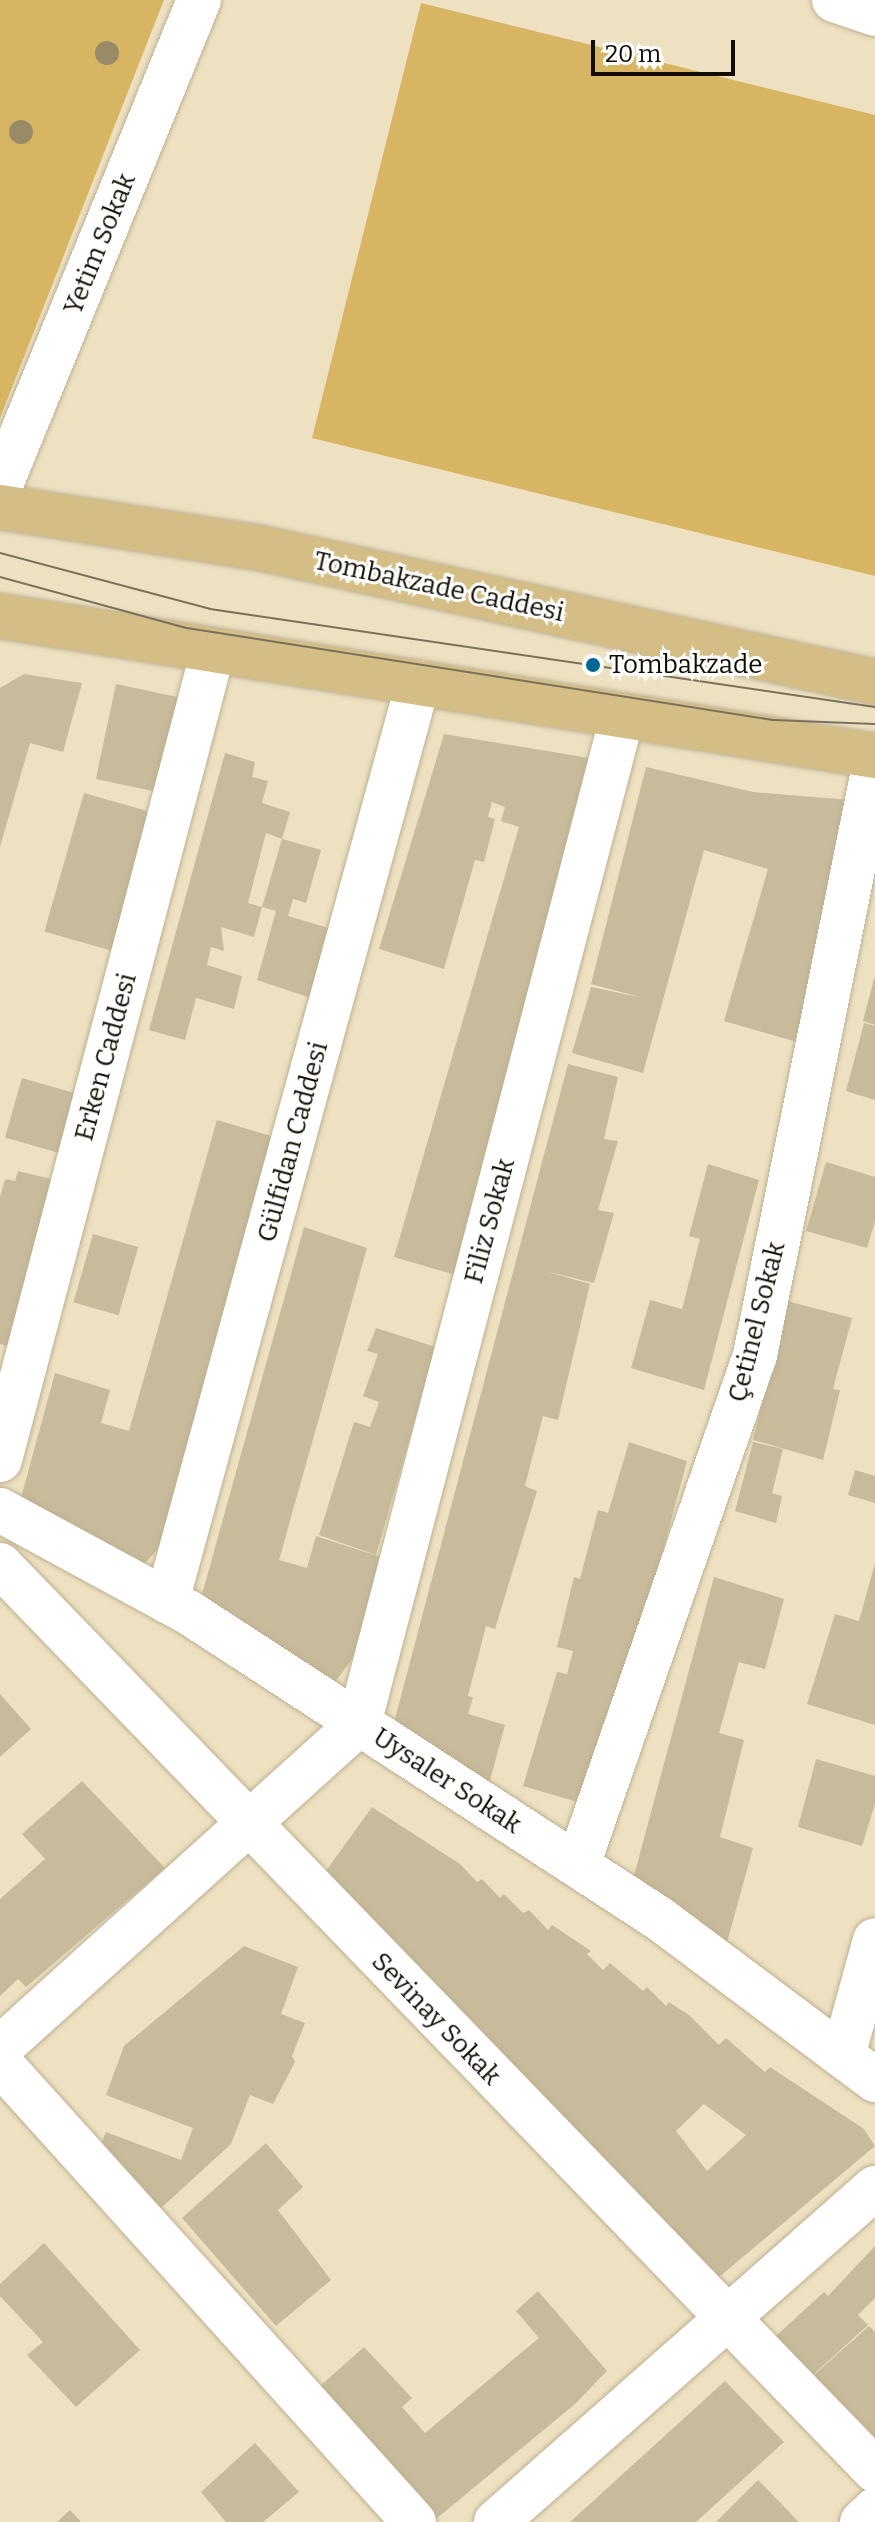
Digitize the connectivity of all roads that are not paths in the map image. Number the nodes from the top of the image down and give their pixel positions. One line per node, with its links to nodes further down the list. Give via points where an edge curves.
1 (199, 0): 4 (street, Yetim Sokak)
2 (834, 0): 3 (street)
3 (875, 14)
4 (0, 487)
5 (0, 507): 8 (main road, Tombakzade Caddesi, via 260,548)
6 (0, 616): 7 (main road)
7 (212, 654): 9 (main road); 12 (street, Erken Caddesi)
8 (875, 682)
9 (418, 683): 10 (main road); 15 (street, Gülfidan Caddesi)
10 (622, 717): 11 (main road); 16 (street, Filiz Sokak)
11 (875, 758): 18 (street, Çetinel Sokak, via 755,1355)
12 (0, 1460)
13 (0, 1510): 15 (street, Uysaler Sokak)
14 (0, 1565): 17 (street, Sevinay Sokak)
15 (167, 1601): 16 (street, Uysaler Sokak)
16 (359, 1724): 17 (street); 18 (street, Uysaler Sokak)
17 (249, 1826): 20 (street); 24 (street, Sevinay Sokak)
18 (578, 1865): 22 (street, Uysaler Sokak, via 660,1919)
19 (875, 1940): 22 (street)
20 (0, 2048)
21 (0, 2063): 27 (street)
22 (859, 2068)
23 (875, 2188): 24 (street)
24 (726, 2318): 25 (street, Sevinay Sokak); 28 (street)
25 (875, 2470)
26 (875, 2510): 29 (street)
27 (414, 2522)
28 (496, 2522)
29 (862, 2522)

